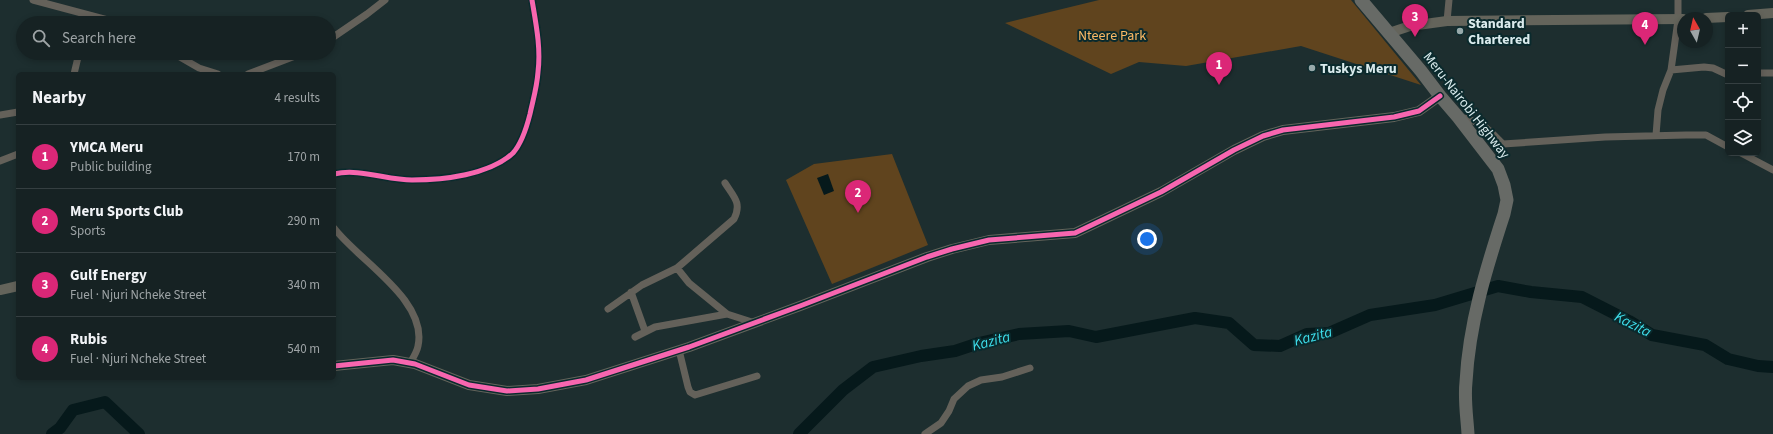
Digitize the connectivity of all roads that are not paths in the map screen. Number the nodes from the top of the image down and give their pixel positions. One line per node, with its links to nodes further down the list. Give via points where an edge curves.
1 (33, 0): 10 (street)
2 (385, 0): 16 (street)
3 (532, 0): 38 (street, via 538,40 536,88 525,131 514,152 489,168 432,179 392,179)
4 (1361, 0): 15 (highway, Meru-Nairobi Highway)
5 (1449, 0): 14 (street)
6 (1678, 0): 7 (street)
7 (1679, 12)
8 (1773, 13): 9 (street)
9 (1761, 14)
10 (77, 16)
11 (1725, 17): 12 (street)
12 (1713, 18)
13 (1677, 19): 14 (street)
14 (1447, 22): 15 (street, via 1410,26)
15 (1389, 33): 28 (highway, Meru-Nairobi Highway)
16 (336, 35)
17 (1677, 36): 21 (street)
18 (77, 60): 22 (street)
19 (185, 60): 23 (street)
20 (285, 60): 24 (street)
21 (1671, 70): 27 (street, via 1704,67); 32 (street, via 1658,110)
22 (74, 72)
23 (212, 72)
24 (253, 72)
25 (1761, 73): 26 (street)
26 (1773, 73)
27 (1725, 74)
28 (1440, 96): 31 (highway, Meru-Nairobi Highway); 47 (street, via 1419,111 1394,117 1283,130 1263,136 1161,192 1075,233 989,240 952,249)
29 (16, 112): 30 (street)
30 (0, 114)
31 (1458, 117): 32 (street, via 1484,125 1503,144); 56 (highway, Meru-Nairobi Highway, via 1498,169 1507,200 1470,342 1465,383)
32 (1656, 135): 33 (street, via 1706,136)
33 (1725, 146)
34 (16, 155): 36 (street)
35 (1747, 156): 37 (street)
36 (0, 161)
37 (1773, 170)
38 (336, 174)
39 (725, 183): 41 (street, via 736,200 738,208 734,219)
40 (336, 230): 51 (street, via 409,304 417,326 418,346)
41 (677, 268): 44 (street); 46 (street, via 689,282)
42 (16, 286): 43 (street)
43 (0, 290)
44 (631, 292): 45 (street); 48 (street)
45 (608, 309)
46 (727, 314): 47 (street); 48 (street)
47 (755, 323): 50 (street)
48 (645, 331): 49 (street)
49 (635, 337)
50 (679, 350): 51 (street, via 586,380 538,389 507,391 470,385); 54 (street, via 688,387 695,395)
51 (410, 363): 52 (street, via 384,360)
52 (336, 366)
53 (1030, 368): 55 (street, via 1002,377 981,380 968,386 954,399 941,423)
54 (757, 376)
55 (925, 434)
56 (1468, 434)

